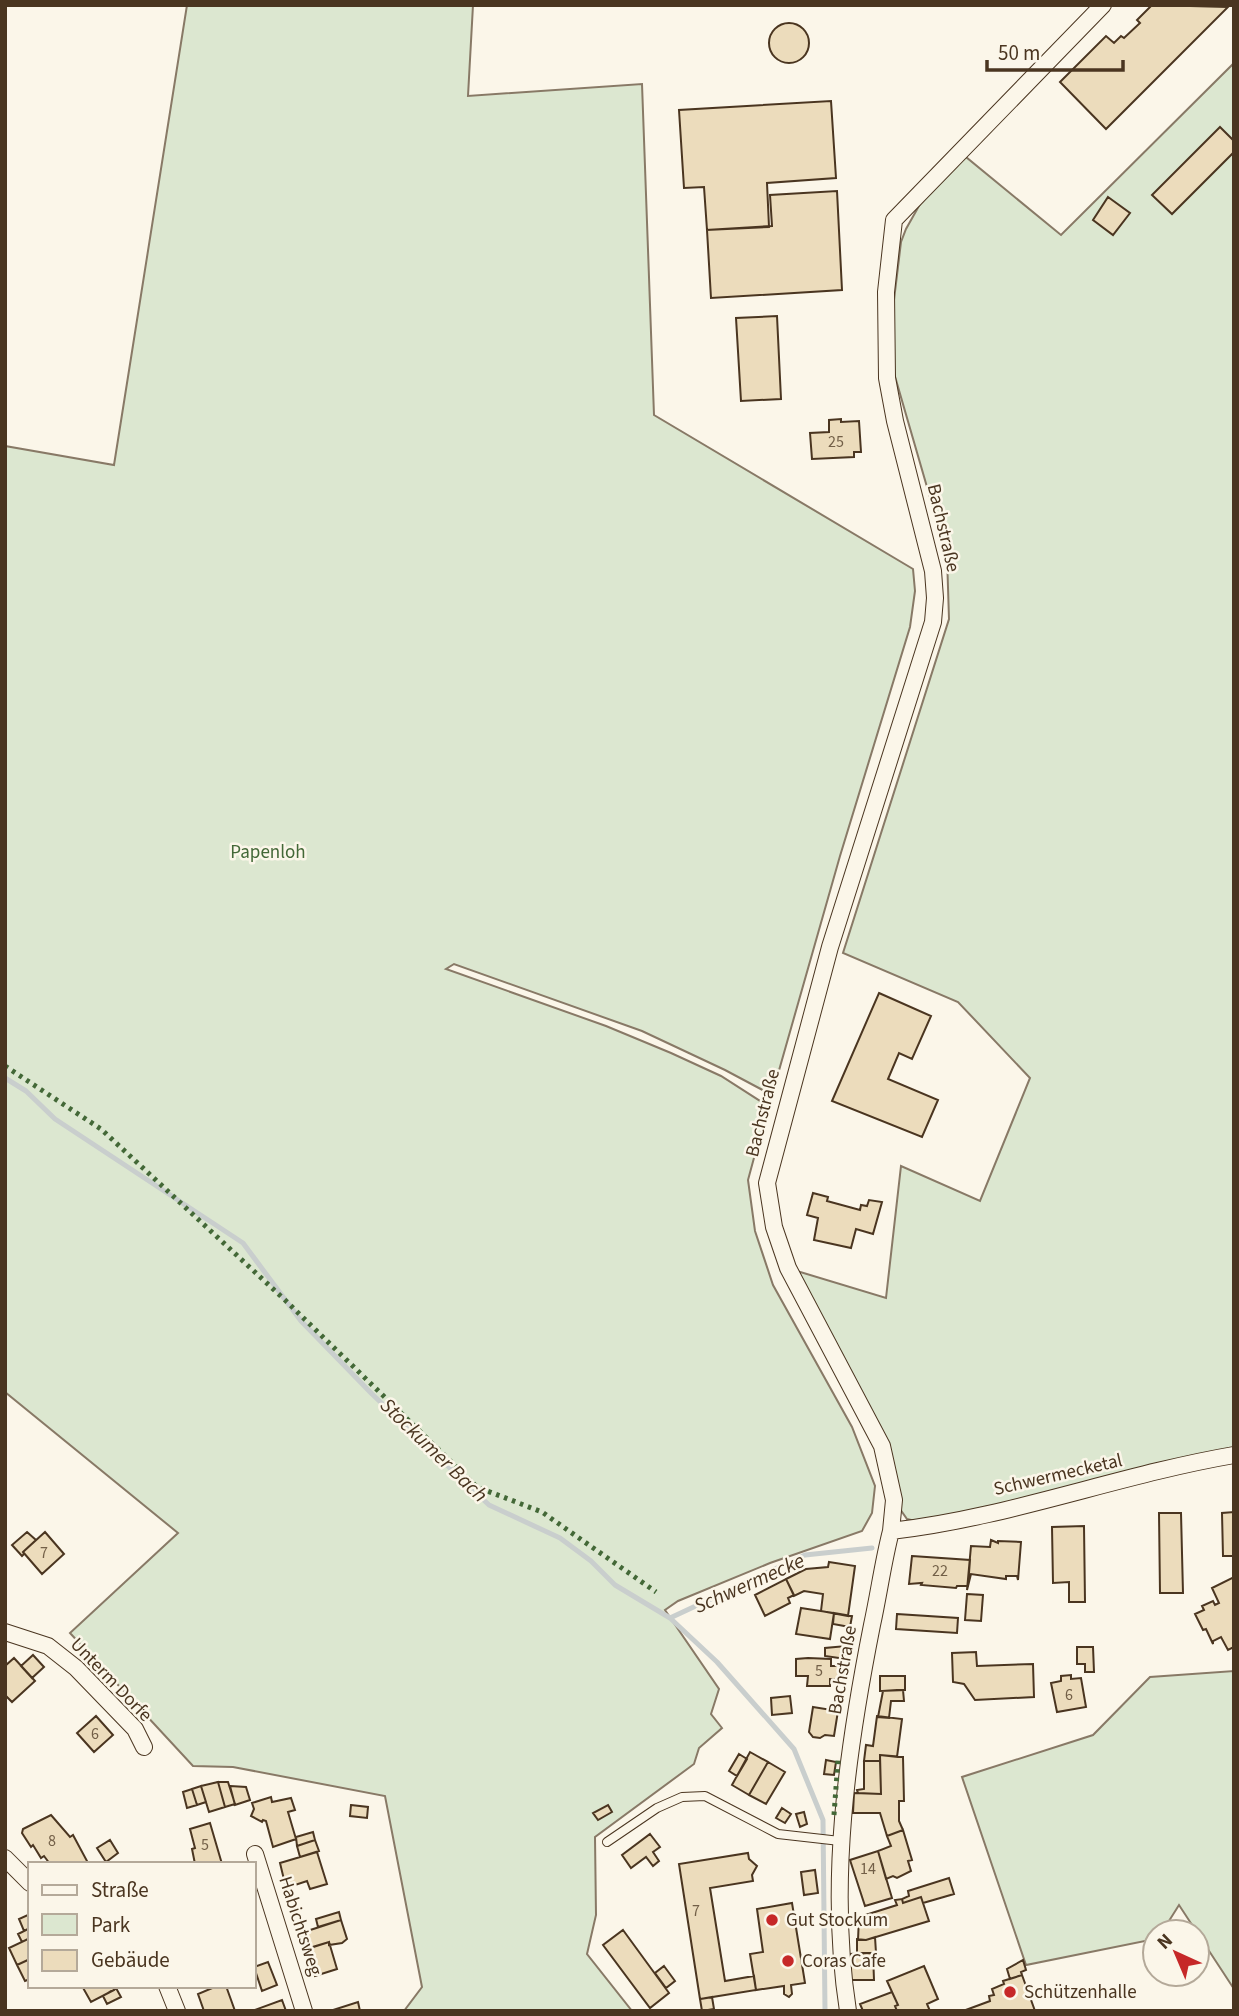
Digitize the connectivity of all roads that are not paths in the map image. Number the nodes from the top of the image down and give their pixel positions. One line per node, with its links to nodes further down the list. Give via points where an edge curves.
1 (1103, 5): 3 (street, Bachstraße, via 894,220 886,292 887,378 933,571 933,622 830,947 767,1183 774,1227 788,1268 882,1446 894,1500)
2 (1234, 1455): 3 (street, Schwermecketal, via 1041,1502)
3 (891, 1531): 6 (street, Bachstraße)
4 (5, 1632): 5 (street, Unterm Dorfe, via 48,1646 76,1668 135,1729)
5 (144, 1747)
6 (834, 1840): 7 (lane, via 778,1834 705,1796 682,1797 657,1808); 14 (street, Bachstraße)
7 (607, 1842)
8 (255, 1854): 13 (street, Habichtsweg)
9 (5, 1858): 10 (street)
10 (28, 1881)
11 (168, 1988): 12 (street)
12 (177, 2011)
13 (304, 2011)
14 (848, 2011)

